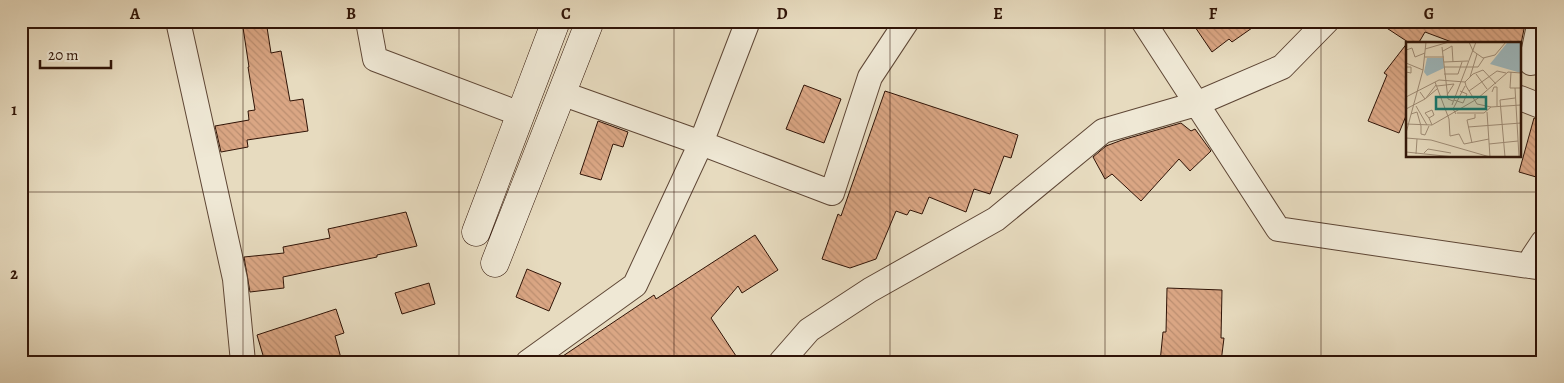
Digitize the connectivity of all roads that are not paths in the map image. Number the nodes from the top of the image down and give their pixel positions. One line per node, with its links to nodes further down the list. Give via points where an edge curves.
1 (178, 21): 21 (street, via 235,279)
2 (368, 21): 15 (street, via 376,59)
3 (556, 21): 15 (street)
4 (590, 21): 11 (street)
5 (748, 21): 16 (street)
6 (907, 21): 16 (street, via 870,77 832,193)
7 (1143, 21): 13 (street)
8 (1327, 21): 13 (street, via 1282,67)
9 (1540, 21): 10 (street)
10 (1531, 63)
11 (562, 93): 16 (street); 19 (street)
12 (1522, 99): 14 (street)
13 (1196, 104): 20 (street, via 1278,229); 23 (street, via 1103,131 996,219 870,290 809,330)
14 (1543, 107)
15 (520, 114): 17 (street)
16 (701, 143): 22 (street, via 635,285)
17 (476, 232)
18 (1543, 242): 20 (street, via 1533,257)
19 (494, 263)
20 (1536, 267)
21 (244, 362)
22 (528, 362)
23 (781, 362)

